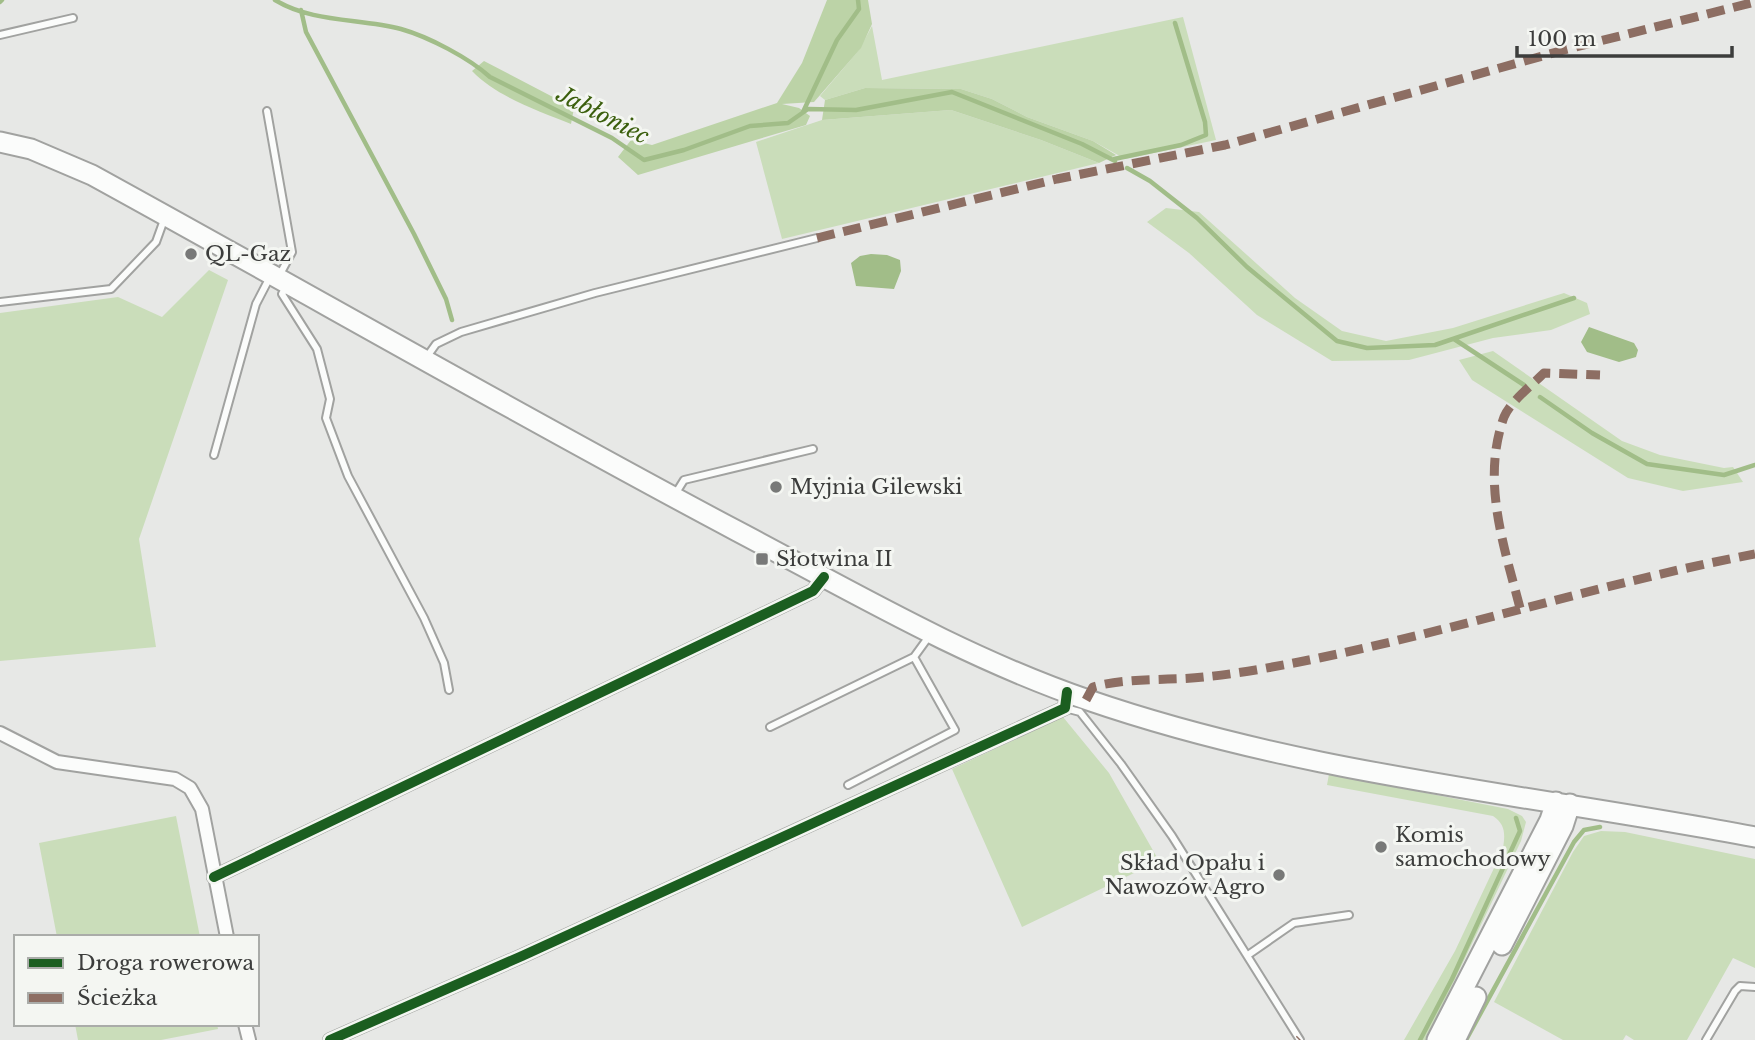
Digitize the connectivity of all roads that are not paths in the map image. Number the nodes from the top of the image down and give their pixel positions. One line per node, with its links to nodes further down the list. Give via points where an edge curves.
1 (73, 18): 2 (lane)
2 (0, 34)
3 (267, 111): 7 (lane, via 292,252)
4 (0, 142): 5 (main road, via 71,164)
5 (166, 215): 7 (main road); 8 (lane, via 156,242 111,289)
6 (817, 238): 9 (lane, via 461,332 436,344)
7 (279, 278): 9 (main road); 11 (lane, via 256,304); 16 (lane, via 282,294 317,349 330,399 326,418 348,476 424,618 444,663)
8 (0, 302)
9 (424, 360): 12 (main road)
10 (813, 449): 12 (lane, via 684,480)
11 (214, 455)
12 (673, 497): 13 (main road)
13 (824, 577): 14 (main road); 23 (street, via 802,596)
14 (930, 633): 15 (lane); 17 (main road)
15 (914, 657): 18 (lane); 20 (lane, via 956,730)
16 (449, 690)
17 (1066, 700): 21 (main road, via 1287,757); 26 (lane, via 1121,764); 28 (street, via 522,956)
18 (770, 727)
19 (0, 733): 23 (street, via 57,762 175,779 190,788 202,809)
20 (848, 785)
21 (1563, 803): 22 (main road); 30 (main road); 31 (main road, via 1563,825)
22 (1755, 837)
23 (214, 877): 25 (street)
24 (1349, 915): 26 (lane, via 1294,923)
25 (227, 935)
26 (1248, 955): 29 (lane)
27 (1755, 987): 32 (lane, via 1740,986 1735,991)
28 (330, 1040)
29 (1300, 1040)
30 (1437, 1040)
31 (1455, 1040)
32 (1706, 1040)

